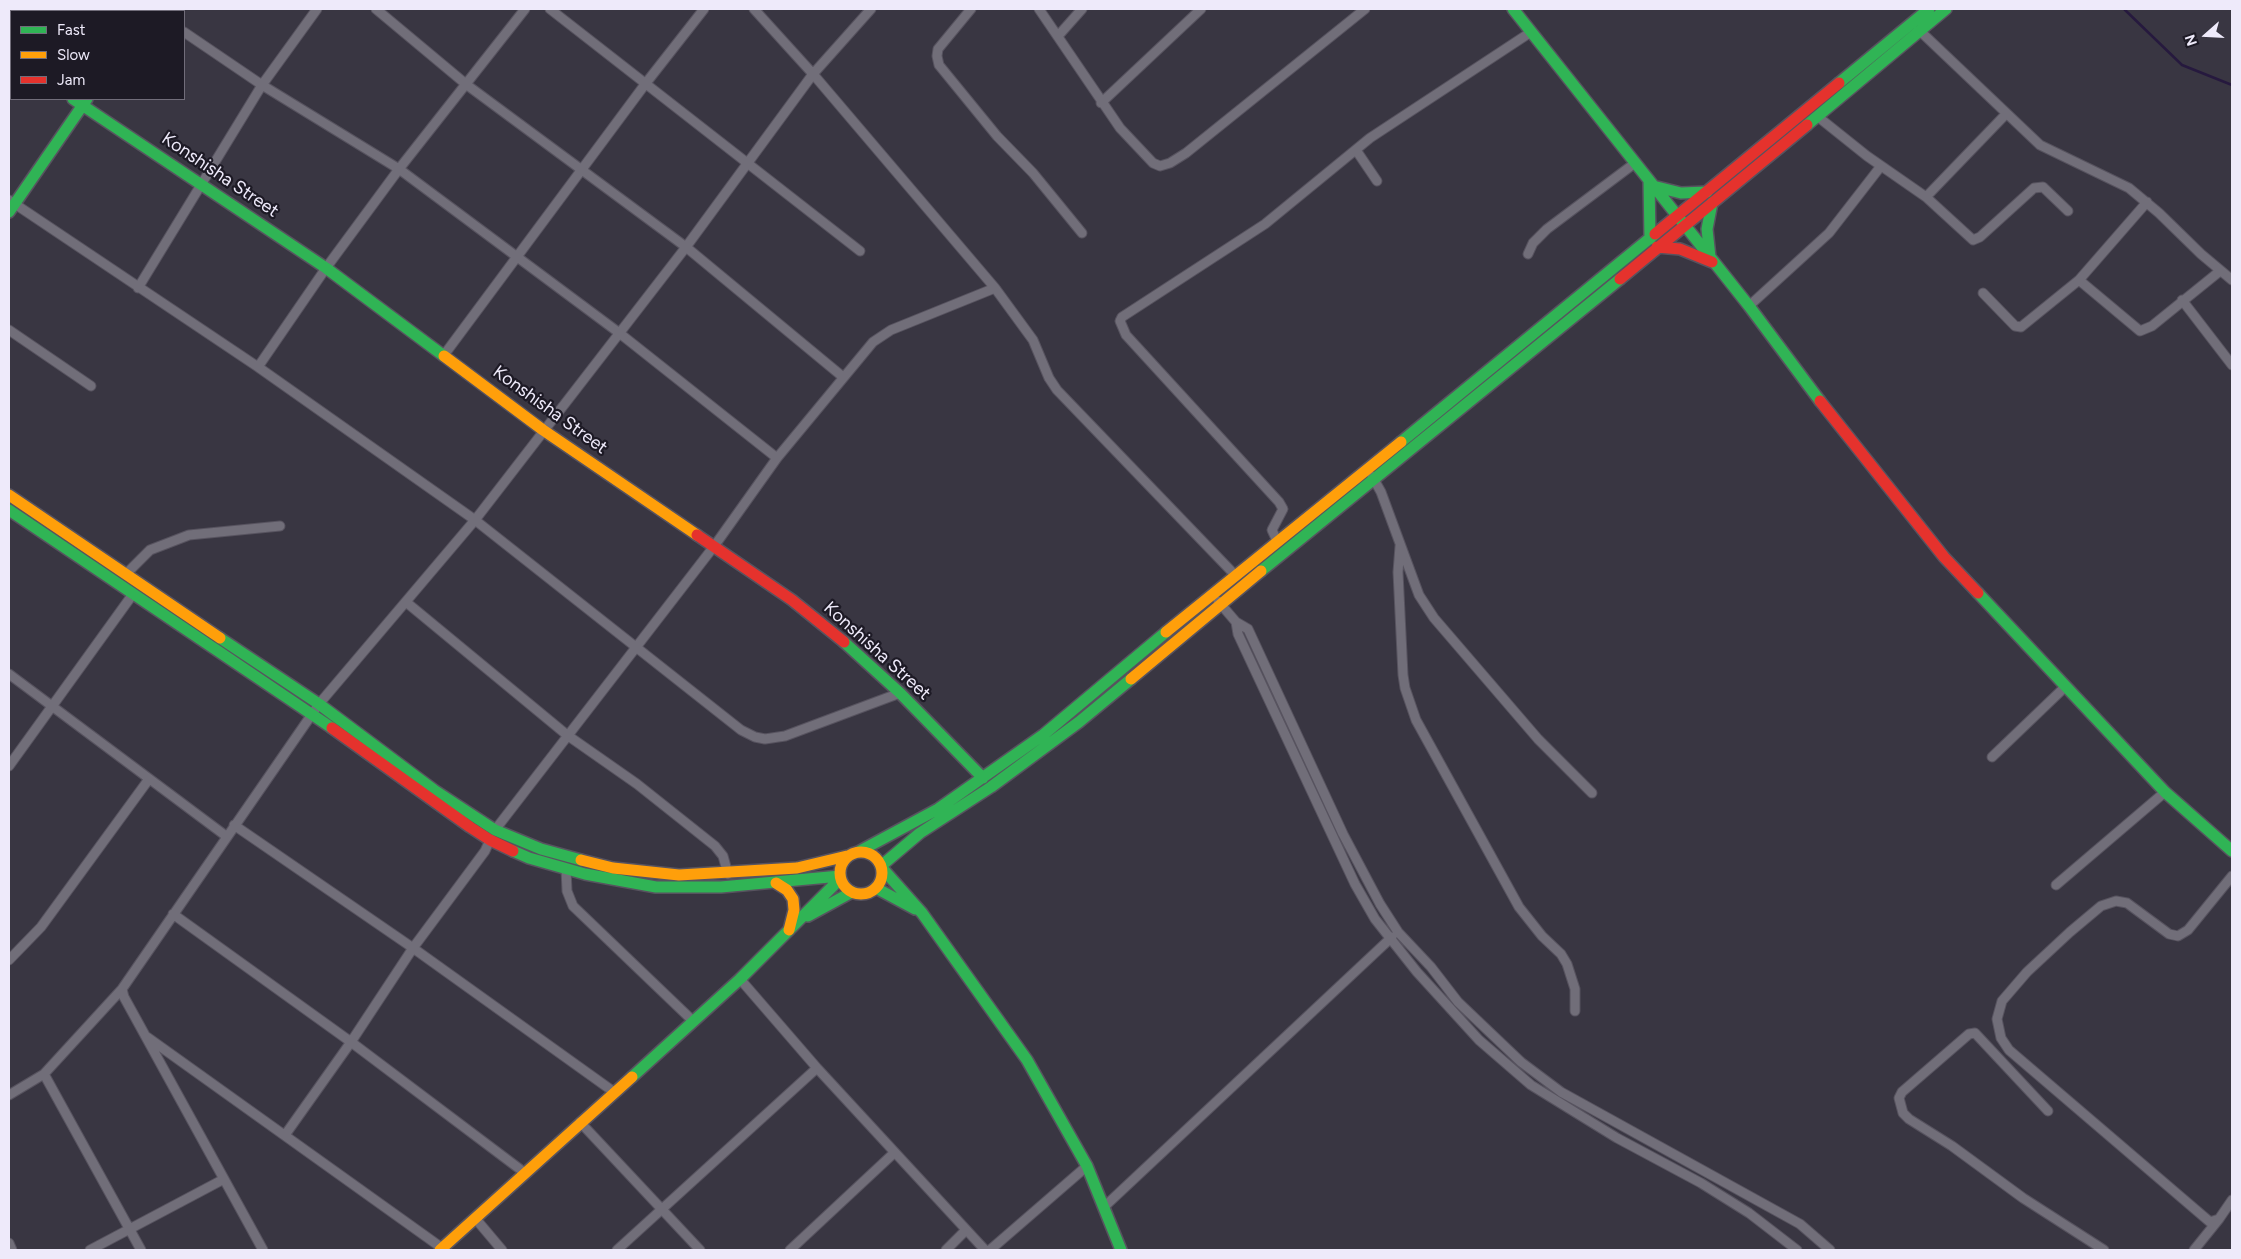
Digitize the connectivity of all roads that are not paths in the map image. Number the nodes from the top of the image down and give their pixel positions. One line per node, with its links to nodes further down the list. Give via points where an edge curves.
1 (316, 9): 22 (street)
2 (376, 9): 23 (street)
3 (525, 9): 23 (street)
4 (550, 9): 21 (street)
5 (704, 9): 21 (street)
6 (754, 9): 20 (street)
7 (872, 9): 20 (street)
8 (971, 9): 44 (street, via 938,49 939,65 996,136 1033,173)
9 (1039, 9): 19 (street)
10 (1082, 9): 19 (street)
11 (1201, 9): 25 (street)
12 (1365, 9): 25 (street, via 1170,163 1160,166 1153,163)
13 (1513, 9): 17 (main road)
14 (1930, 9): 37 (main road)
15 (1946, 9): 16 (main road)
16 (1920, 31): 26 (street); 27 (main road)
17 (1531, 32): 28 (street); 29 (main road)
18 (185, 33): 22 (street)
19 (1058, 36): 25 (street)
20 (813, 74): 30 (street); 56 (street)
21 (646, 83): 30 (street); 33 (street)
22 (262, 85): 32 (street); 35 (street)
23 (467, 85): 32 (street); 33 (street)
24 (81, 101): 35 (main road, Konshisha Street); 41 (main road)
25 (1101, 103)
26 (2006, 114): 38 (street); 39 (street, via 2040,145 2129,188)
27 (1817, 116): 31 (street); 40 (main road)
28 (1356, 150): 34 (street); 75 (street, via 1264,224 1127,312 1120,322 1126,335 1279,502 1283,510 1272,530)
29 (1635, 163): 36 (main road); 48 (street, via 1547,229)
30 (748, 164): 46 (street); 47 (street)
31 (1881, 166): 38 (street); 59 (street, via 1829,233)
32 (399, 169): 49 (street); 51 (street)
33 (581, 171): 46 (street); 49 (street)
34 (1377, 180)
35 (201, 183): 51 (main road, Konshisha Street); 55 (street)
36 (1651, 183): 37 (main road, via 1681,193); 43 (main road); 45 (main road)
37 (1707, 192): 43 (main road)
38 (1926, 197): 42 (street, via 1973,240 2034,188 2043,187)
39 (2147, 202): 52 (street); 53 (street)
40 (1712, 203): 43 (main road); 50 (main road, via 1707,229)
41 (10, 205): 55 (street)
42 (2068, 211)
43 (1680, 221): 45 (main road); 50 (main road)
44 (1082, 232)
45 (1654, 243): 50 (main road); 69 (main road); 70 (main road)
46 (686, 247): 61 (street); 65 (street)
47 (860, 251)
48 (1528, 254)
49 (517, 259): 61 (street); 62 (street)
50 (1712, 260): 59 (main road)
51 (326, 268): 62 (main road, Konshisha Street); 64 (street)
52 (2220, 271): 54 (street); 58 (street)
53 (2079, 280): 57 (street, via 2021,326 2016,326); 58 (street, via 2140,331 2152,326)
54 (2232, 280)
55 (138, 288): 64 (street)
56 (995, 288): 65 (street, via 882,335); 79 (street, via 1033,340 1057,390)
57 (1983, 293)
58 (2182, 300): 63 (street)
59 (1749, 306): 87 (main road, via 1908,514 1944,557)
60 (9, 330): 66 (street)
61 (618, 332): 67 (street); 68 (street)
62 (444, 355): 67 (main road, Konshisha Street)
63 (2232, 364)
64 (258, 367): 73 (street)
65 (843, 377): 68 (street)
66 (91, 386)
67 (543, 430): 73 (street); 76 (main road, Konshisha Street)
68 (777, 458): 76 (street)
69 (1366, 469): 70 (street); 75 (main road)
70 (1375, 479): 77 (street); 83 (main road)
71 (9, 495): 78 (main road)
72 (9, 510): 80 (main road)
73 (474, 520): 82 (street); 85 (street)
74 (280, 526): 78 (street, via 190,535 150,550)
75 (1278, 541): 79 (main road)
76 (715, 545): 85 (street); 88 (main road, Konshisha Street, via 821,622)
77 (1400, 546): 98 (street, via 1420,595 1434,618 1538,739); 124 (street, via 1398,572 1403,674 1416,720 1519,907 1567,964 1575,988)
78 (127, 573): 89 (main road)
79 (1235, 575): 81 (main road)
80 (133, 594): 90 (street); 91 (main road)
81 (1212, 594): 83 (street); 96 (main road, via 1062,720)
82 (406, 602): 89 (street); 92 (street)
83 (1220, 604): 84 (street); 105 (main road, via 1039,753 920,833)
84 (1236, 622): 118 (street, via 1248,629 1360,869); 119 (street, via 1238,634 1355,884)
85 (635, 648): 88 (street, via 741,730 765,739 785,736); 92 (street)
86 (9, 674): 90 (street)
87 (2066, 686): 93 (street); 97 (main road)
88 (900, 693): 96 (main road, Konshisha Street)
89 (319, 704): 91 (street); 100 (main road)
90 (52, 705): 94 (street); 95 (street)
91 (312, 714): 99 (street); 100 (main road, via 420,793)
92 (567, 735): 100 (street); 107 (street, via 715,846 723,856)
93 (1992, 757)
94 (9, 766)
95 (149, 778): 101 (street); 121 (street, via 41,927)
96 (983, 778): 102 (main road, via 906,828)
97 (2166, 792): 103 (main road); 111 (street)
98 (1592, 793)
99 (234, 826): 101 (street); 120 (street)
100 (493, 835): 106 (main road, via 529,858); 107 (main road, via 613,868 679,875); 120 (street, via 485,851)
101 (226, 836): 115 (street)
102 (860, 851): 104 (main road); 105 (main road, via 873,855)
103 (2232, 851)
104 (847, 856): 107 (main road, via 797,868); 109 (main road, via 841,865)
105 (882, 867): 112 (main road, via 882,879); 114 (main road)
106 (566, 869): 110 (main road, via 656,887 721,888); 125 (street, via 567,891 573,906)
107 (728, 874)
108 (2232, 876): 143 (street, via 2188,930 2178,936 2170,934 2127,903 2116,901 2101,906 2028,972 2002,1001 1997,1019 2004,1044 2029,1068 2210,1222)
109 (840, 877): 110 (main road); 113 (main road); 116 (main road)
110 (776, 883): 117 (main road, via 787,890 794,905 794,918)
111 (2056, 885)
112 (876, 888): 113 (main road, via 864,894); 114 (main road)
113 (852, 892): 116 (main road)
114 (922, 913): 136 (main road, via 1027,1060)
115 (173, 914): 123 (street); 127 (street)
116 (800, 921): 117 (main road)
117 (788, 932): 122 (main road)
118 (1398, 932): 119 (street); 161 (street, via 1458,1002 1521,1062 1570,1097 1800,1224)
119 (1389, 939): 140 (street); 160 (street, via 1479,1040 1531,1085 1600,1128 1701,1183 1749,1213)
120 (413, 948): 127 (street); 130 (street)
121 (9, 960)
122 (740, 979): 125 (main road); 128 (street)
123 (122, 989): 126 (street); 129 (street)
124 (1575, 1010)
125 (693, 1021): 130 (main road)
126 (147, 1037): 134 (street); 138 (street)
127 (351, 1042): 134 (street); 137 (street)
128 (817, 1068): 135 (street); 141 (street)
129 (44, 1074): 131 (street); 144 (street)
130 (614, 1092): 133 (main road)
131 (9, 1095)
132 (2048, 1111): 162 (street, via 1975,1033 1902,1092 1900,1098 1903,1113 1908,1119)
133 (580, 1122): 137 (main road); 141 (street)
134 (284, 1135): 147 (street)
135 (894, 1153): 145 (street); 156 (street)
136 (1087, 1166): 140 (main road); 159 (street)
137 (525, 1173): 142 (main road)
138 (224, 1179): 144 (street); 152 (street)
139 (2232, 1200): 143 (street)
140 (1104, 1207): 148 (main road)
141 (661, 1208): 154 (street); 155 (street)
142 (474, 1218): 147 (main road); 153 (street)
143 (2219, 1219): 163 (street)
144 (130, 1230): 150 (street); 151 (street)
145 (965, 1232): 157 (street); 158 (street)
146 (9, 1244): 149 (street)
147 (441, 1249)
148 (1118, 1249)
149 (12, 1250)
150 (90, 1250)
151 (141, 1250)
152 (263, 1250)
153 (502, 1250)
154 (617, 1250)
155 (700, 1250)
156 (790, 1250)
157 (946, 1250)
158 (985, 1250)
159 (990, 1250)
160 (1797, 1250)
161 (1830, 1250)
162 (2104, 1250)
163 (2194, 1250)

